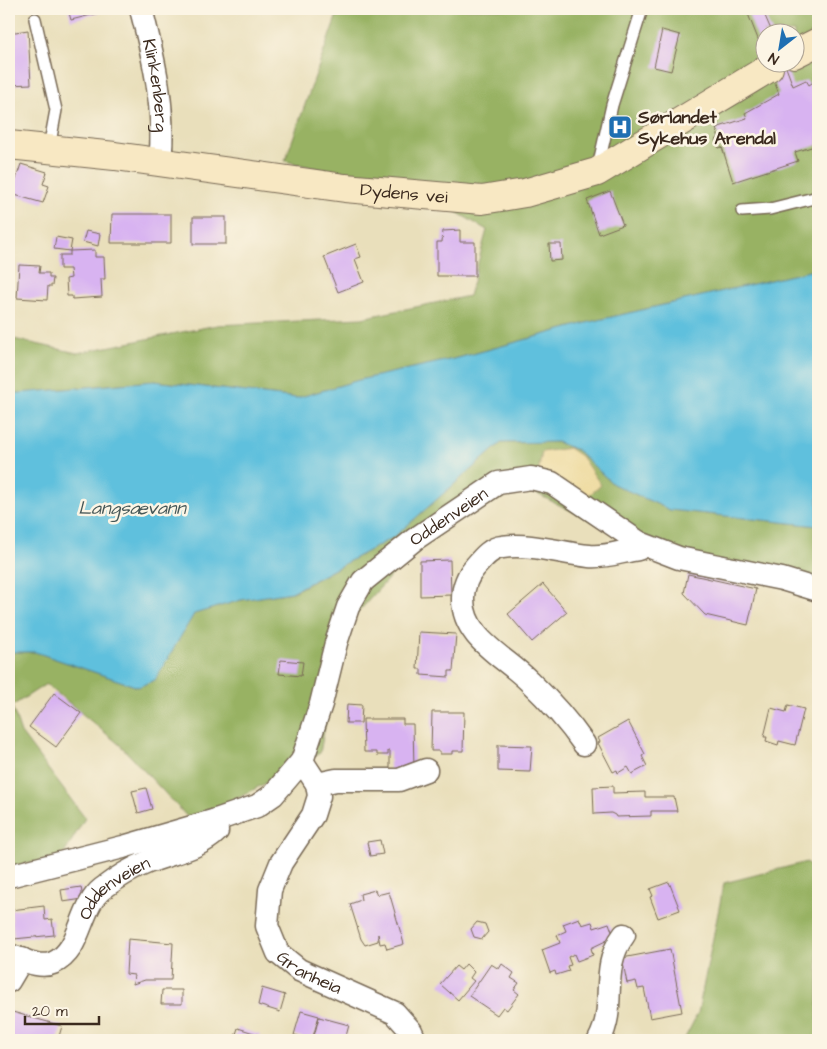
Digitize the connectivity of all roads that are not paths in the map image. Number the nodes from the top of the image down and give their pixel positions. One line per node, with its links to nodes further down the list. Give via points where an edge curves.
1 (141, 9): 9 (street, Klinkenberg, via 153,56 164,129)
2 (642, 9): 10 (lane, via 612,105)
3 (35, 19): 8 (lane, via 56,110)
4 (818, 42): 5 (street)
5 (804, 49)
6 (763, 72): 10 (street, Dydens vei)
7 (9, 145): 8 (street, Dydens vei)
8 (49, 148): 9 (street, Dydens vei)
9 (160, 162): 10 (street, Dydens vei, via 354,189 482,200 525,193)
10 (597, 172)
11 (818, 197): 12 (lane, via 770,209)
12 (742, 211)
13 (640, 543): 14 (street, Oddenveien, via 679,558 782,579); 15 (street, via 638,549 591,557 530,545 499,547 487,554 472,571 463,590 466,621 476,634 529,680); 16 (street, Oddenveien, via 552,483 531,478 498,483 478,494 415,538 363,581 345,616)
14 (818, 590)
15 (584, 744)
16 (302, 762): 18 (street); 19 (street, Oddenveien, via 273,795 257,806)
17 (426, 770): 18 (street, via 399,780 336,780)
18 (317, 784): 24 (street, Granheia, via 319,796 313,815 281,864 270,890 267,926 278,953 299,970 395,1013)
19 (216, 820): 20 (street, Oddenveien); 22 (street, Oddenveien, via 217,832 207,841 146,863 101,889 90,904 67,952 53,963 40,965)
20 (9, 876)
21 (624, 935): 25 (street, via 610,960 606,1021)
22 (15, 957): 23 (street, Oddenveien)
23 (9, 981)
24 (415, 1040)
25 (599, 1040)

